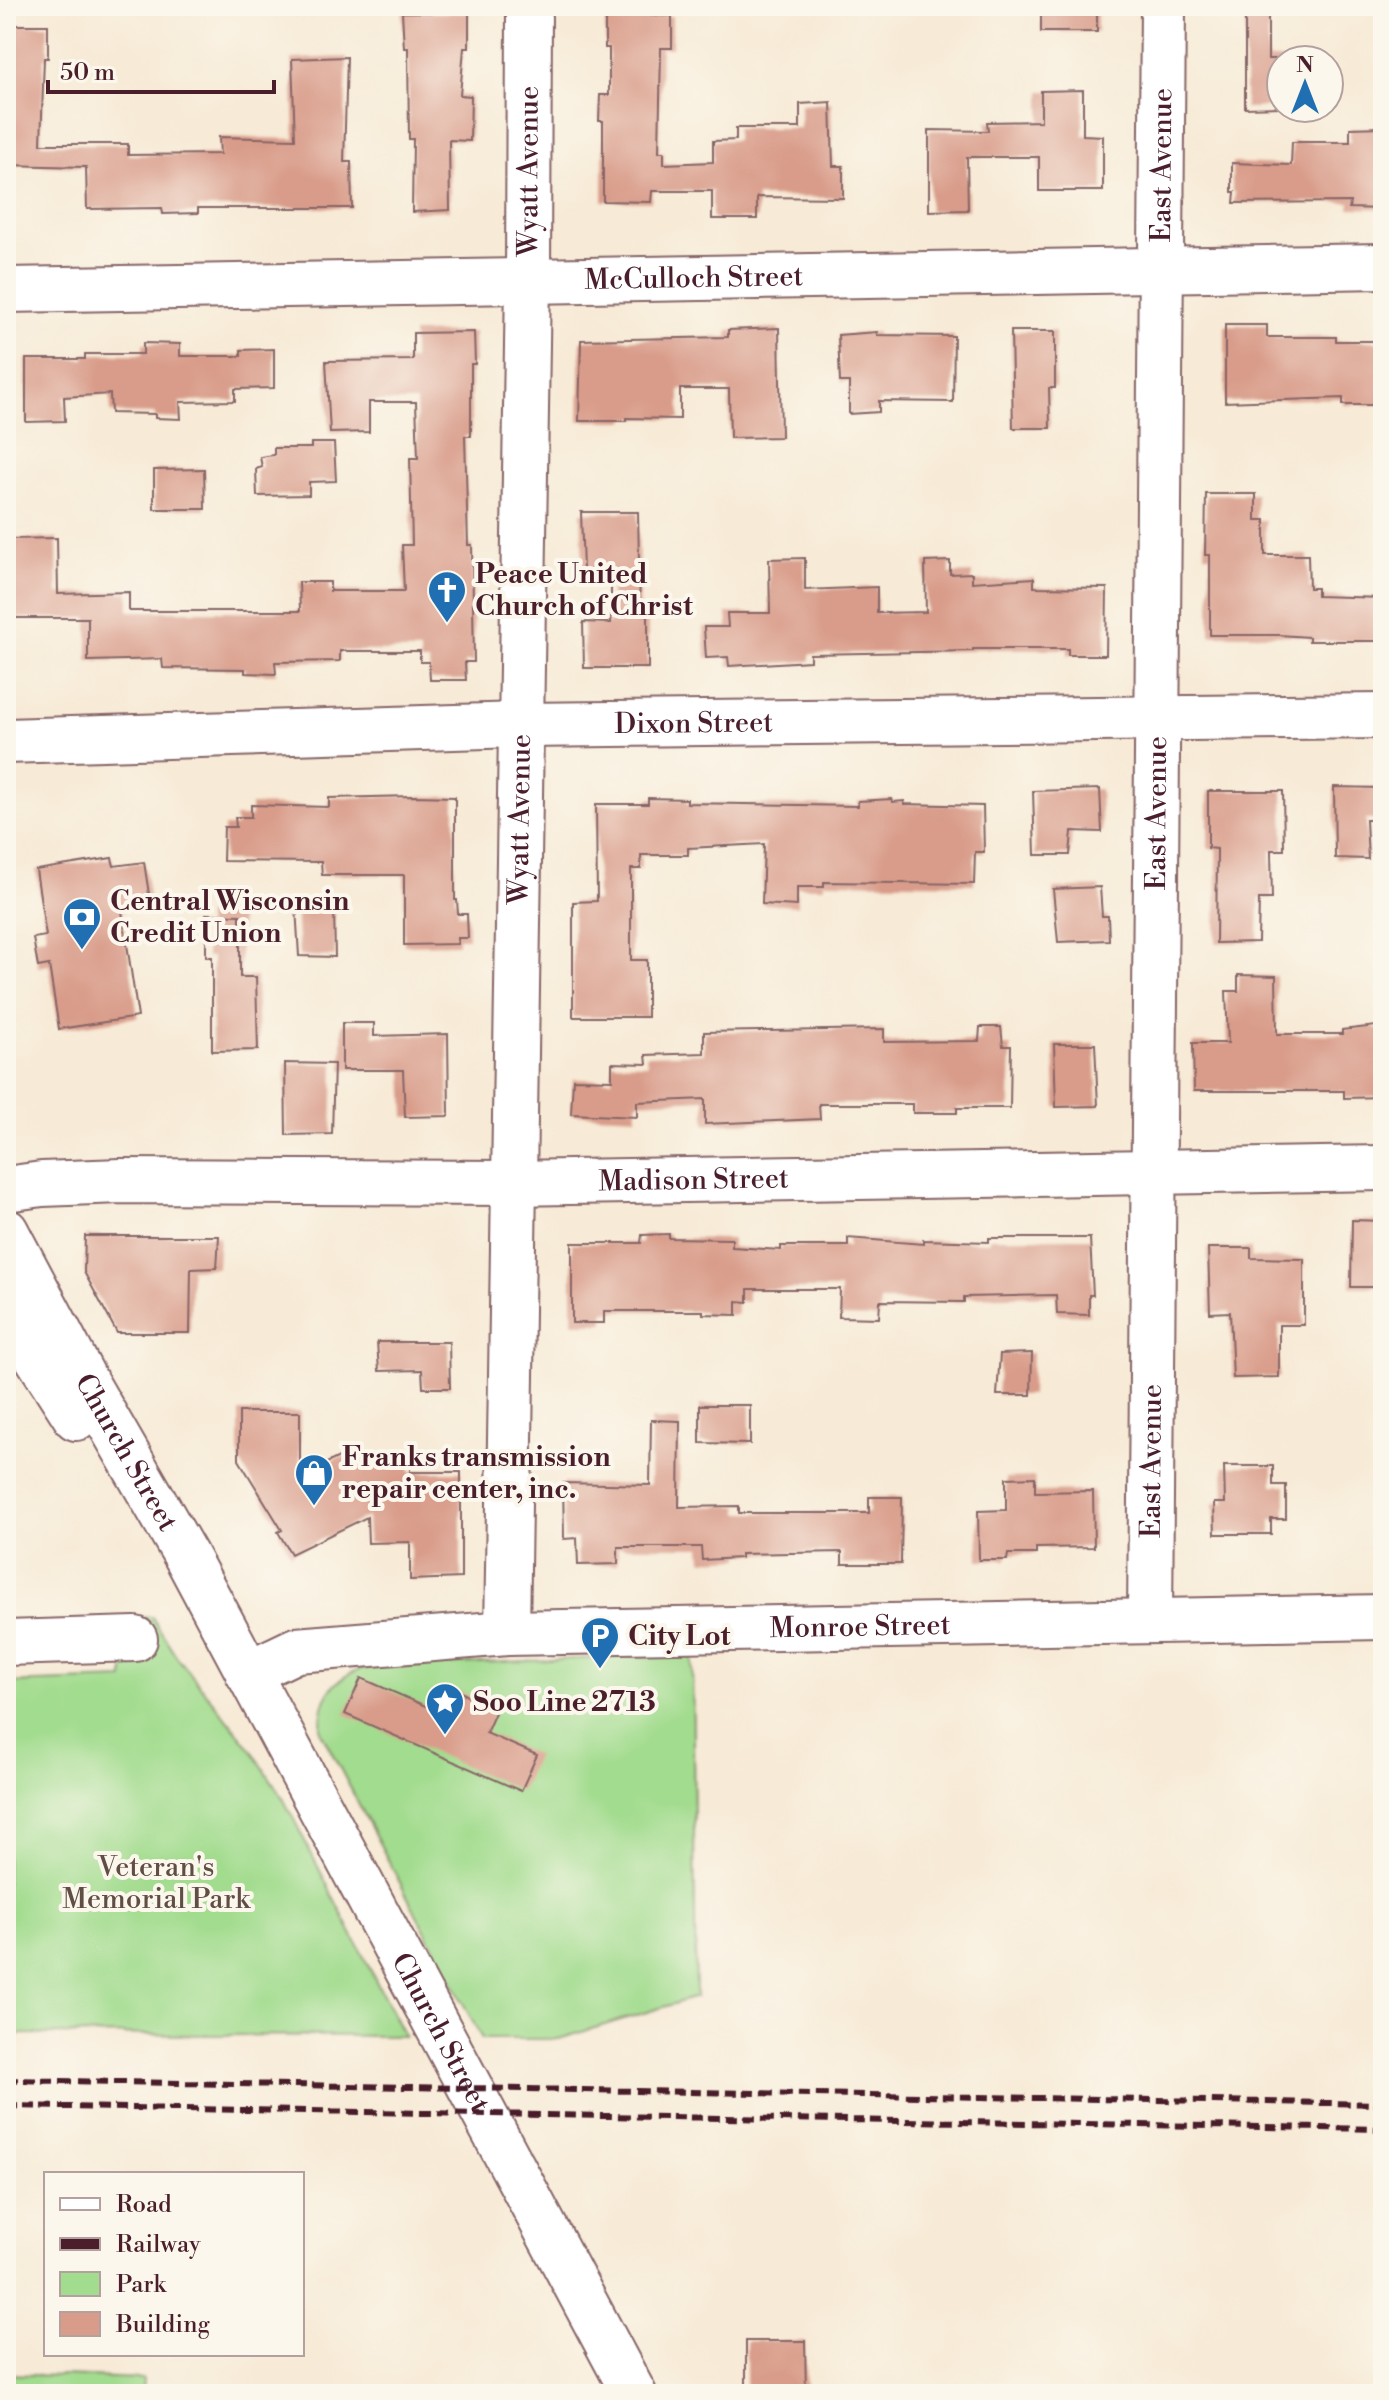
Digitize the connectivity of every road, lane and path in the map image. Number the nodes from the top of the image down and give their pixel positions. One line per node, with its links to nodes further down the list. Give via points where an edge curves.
1 (529, 6): 5 (street, Wyatt Avenue)
2 (1163, 6): 4 (street, East Avenue)
3 (1383, 266): 4 (street, McCulloch Street)
4 (1159, 271): 5 (street, McCulloch Street); 8 (street, East Avenue)
5 (528, 280): 6 (street, McCulloch Street); 9 (street, Wyatt Avenue)
6 (6, 290)
7 (1383, 716): 8 (street, Dixon Street)
8 (1155, 720): 9 (street, Dixon Street); 12 (street, East Avenue)
9 (520, 725): 10 (street, Dixon Street); 13 (street, Wyatt Avenue)
10 (6, 741)
11 (1383, 1168): 12 (street, Madison Street)
12 (1152, 1170): 13 (street, Madison Street); 18 (street, East Avenue)
13 (512, 1183): 14 (street, Madison Street, via 121,1181); 19 (street, Wyatt Avenue)
14 (6, 1189)
15 (6, 1231): 22 (street, Church Street)
16 (8, 1315): 22 (street, Church Street)
17 (1383, 1617): 18 (street, Monroe Street)
18 (1150, 1621): 19 (street, Monroe Street)
19 (507, 1633): 22 (street, Monroe Street, via 296,1650)
20 (135, 1639): 21 (street)
21 (6, 1643)
22 (248, 1673): 23 (street, Church Street)
23 (634, 2394)

